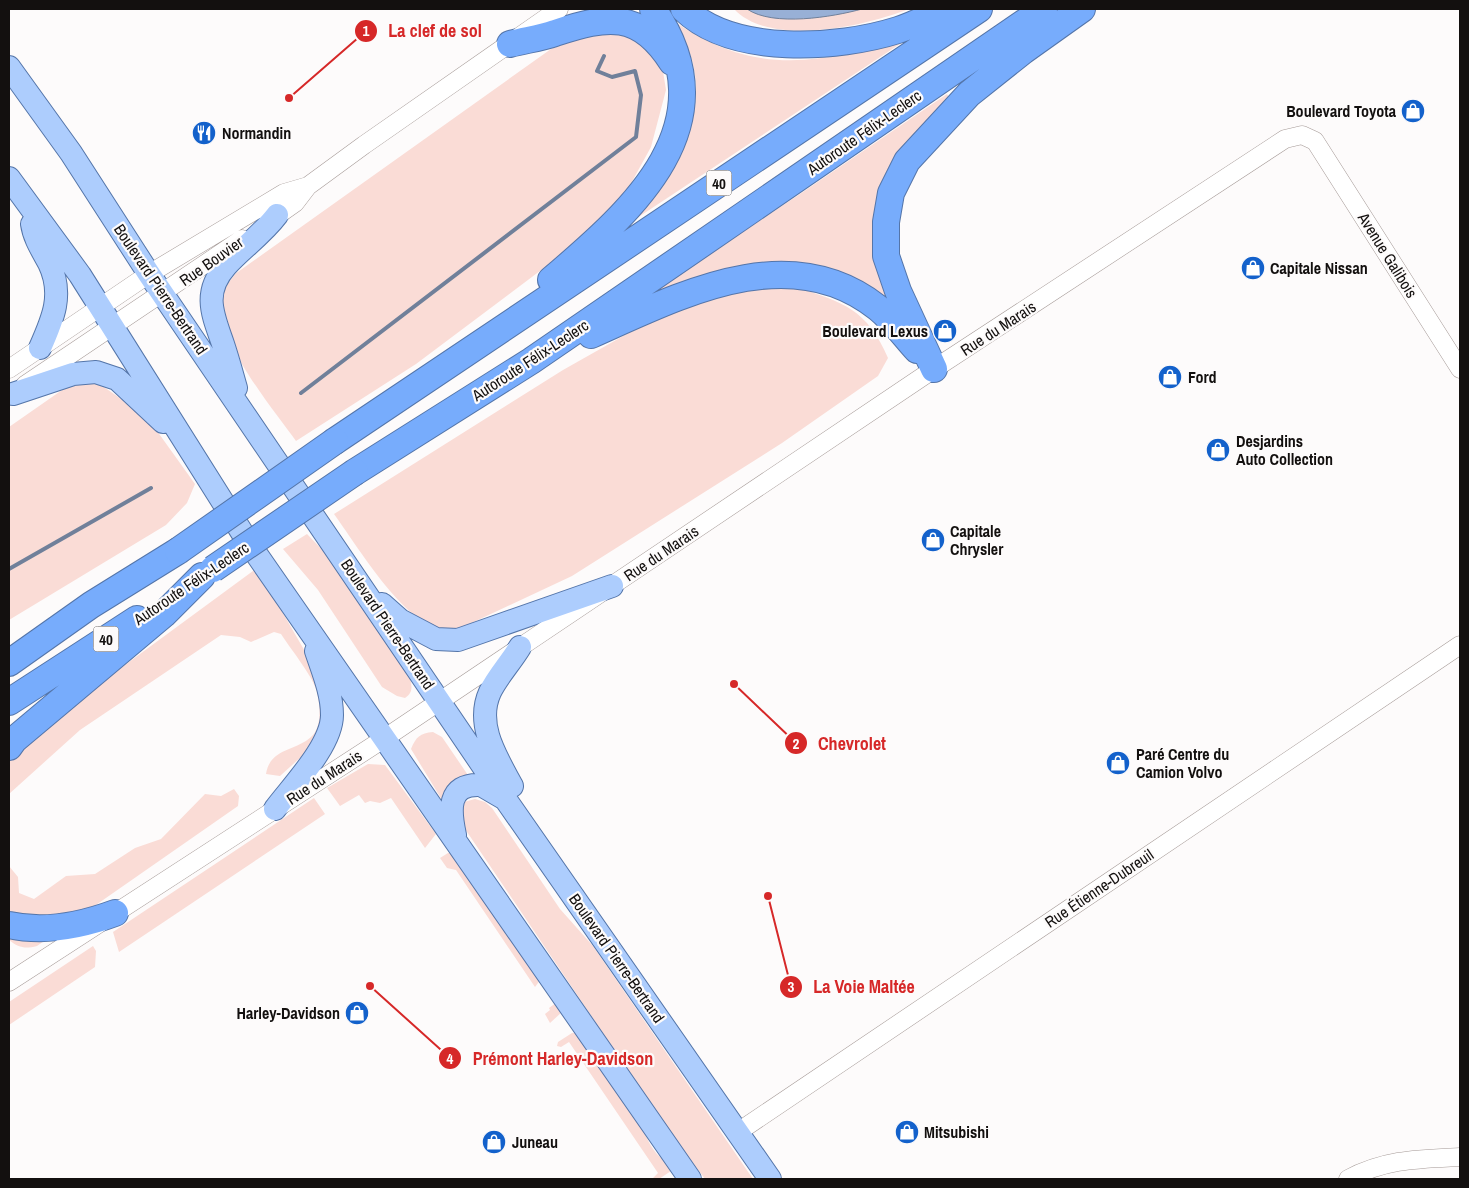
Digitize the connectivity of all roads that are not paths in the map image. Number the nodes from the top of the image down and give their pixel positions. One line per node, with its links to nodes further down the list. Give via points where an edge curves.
1 (560, 9): 10 (street, Rue Bouvier)
2 (653, 9): 12 (highway, via 665,26)
3 (684, 9): 9 (highway, via 714,29)
4 (714, 9): 9 (highway)
5 (947, 9): 9 (highway, via 897,30 834,43 776,45)
6 (979, 9): 23 (highway, 40)
7 (1044, 9): 24 (highway, Autoroute Félix-Leclerc / 40)
8 (1082, 9): 26 (highway, via 969,94 907,161 891,192 886,222 886,256 898,291)
9 (743, 38)
10 (510, 44): 12 (highway, via 583,24 622,21 636,26 654,39); 15 (street, Rue Bouvier)
11 (9, 67): 18 (main road, Boulevard Pierre-Bertrand, via 71,153)
12 (682, 77): 23 (highway, via 682,109 677,128 654,178 622,215)
13 (1315, 140): 26 (street, Rue du Marais, via 1302,135 1285,139); 27 (street, Avenue Galibois)
14 (9, 178): 16 (main road)
15 (308, 186): 17 (street, Rue Bouvier, via 295,203); 18 (street, Rue Bouvier, via 284,193)
16 (28, 206): 20 (main road); 22 (main road, via 34,234 51,268 57,292 55,314)
17 (277, 215): 19 (street, Rue Bouvier); 29 (main road, via 226,265 211,295 215,325)
18 (149, 274): 19 (main road, Boulevard Pierre-Bertrand); 20 (street, Rue Bouvier)
19 (164, 294): 21 (street, Rue Bouvier); 29 (main road, Boulevard Pierre-Bertrand)
20 (100, 307): 21 (main road); 22 (street, Rue Bouvier)
21 (112, 326): 28 (street, Rue Bouvier); 30 (main road)
22 (40, 348): 25 (street, Rue Bouvier)
23 (459, 358): 34 (highway, 40, bridge, via 178,550)
24 (531, 361): 26 (highway, via 684,294 722,282 791,275 826,281 851,290 879,309); 31 (highway, Autoroute Félix-Leclerc / 40, bridge, via 355,472)
25 (9, 369)
26 (934, 369): 33 (street, Rue du Marais)
27 (1460, 369)
28 (11, 395): 30 (main road, via 73,374 96,372 117,379)
29 (243, 411): 32 (main road, Boulevard Pierre-Bertrand)
30 (187, 444): 35 (main road, via 248,542)
31 (208, 573): 41 (highway, Autoroute Félix-Leclerc / 40); 43 (highway)
32 (361, 585): 33 (main road, via 400,620 436,639 458,640); 40 (main road, Boulevard Pierre-Bertrand)
33 (612, 586): 38 (street, Rue du Marais)
34 (91, 605): 37 (highway); 39 (highway, 40)
35 (309, 629): 42 (main road); 45 (main road, via 328,690 332,716 325,741)
36 (1460, 644): 51 (street, Rue Étienne-Dubreuil)
37 (9, 646)
38 (520, 648): 40 (street, Rue du Marais); 47 (main road, via 490,691 484,709 485,727)
39 (9, 663)
40 (440, 701): 42 (street, Rue du Marais); 44 (main road, Boulevard Pierre-Bertrand)
41 (9, 702)
42 (385, 738): 45 (street, Rue du Marais); 46 (main road)
43 (9, 747)
44 (506, 800): 46 (main road, via 481,785 468,786 459,792 452,802 451,812); 47 (main road, Boulevard Pierre-Bertrand)
45 (275, 809): 48 (street, Rue du Marais)
46 (456, 840): 53 (main road)
47 (556, 872): 51 (main road, Boulevard Pierre-Bertrand)
48 (114, 913): 49 (highway, via 86,924 54,928); 50 (street, Rue du Marais)
49 (9, 925)
50 (9, 982)
51 (738, 1132): 54 (main road, Boulevard Pierre-Bertrand)
52 (1460, 1157): 55 (street, via 1405,1159 1367,1169)
53 (690, 1179)
54 (770, 1179)
55 (1348, 1179)

